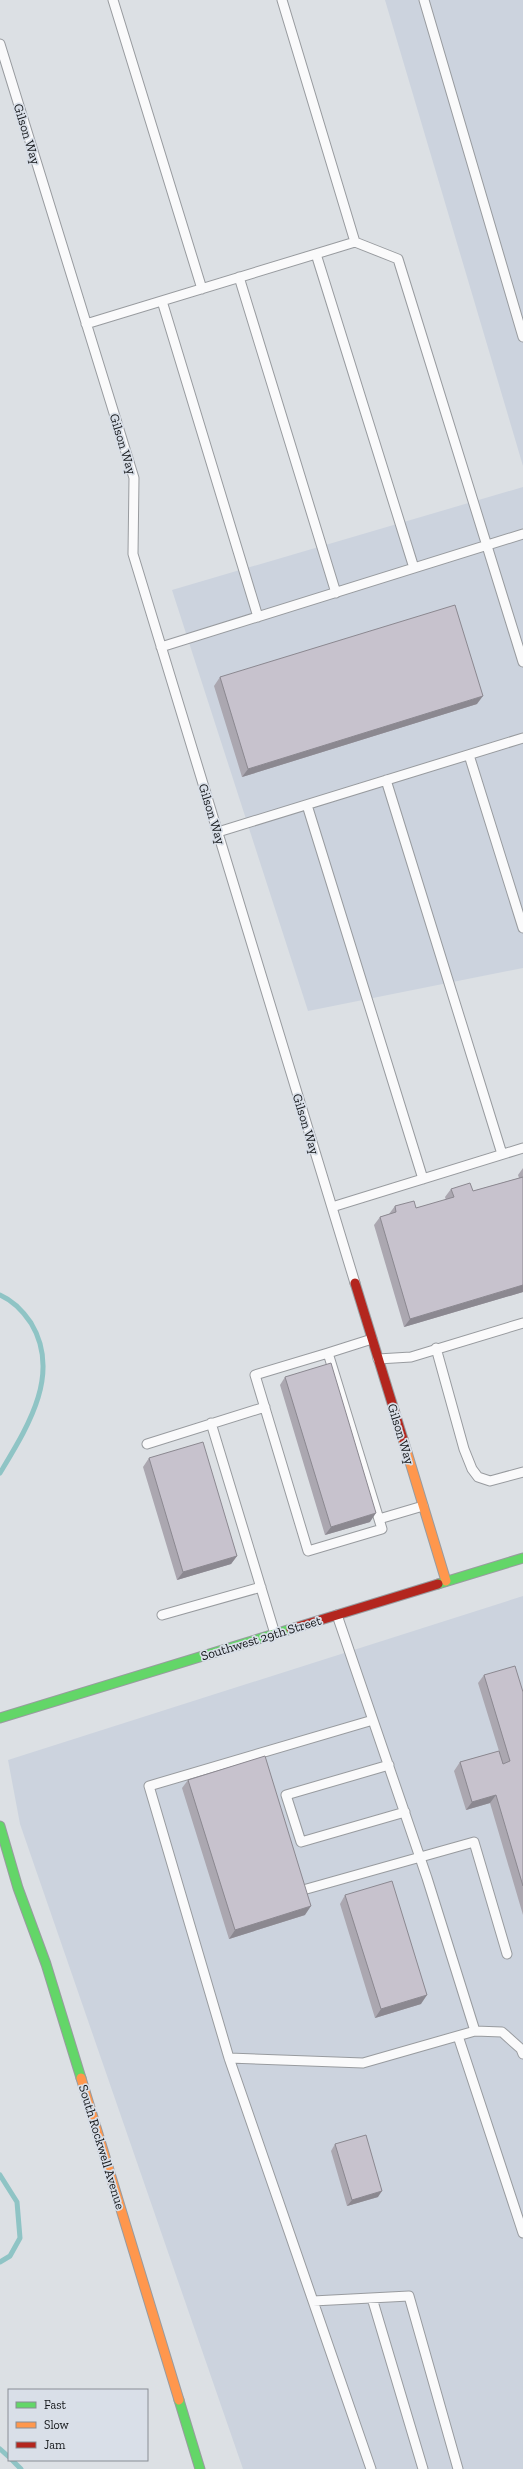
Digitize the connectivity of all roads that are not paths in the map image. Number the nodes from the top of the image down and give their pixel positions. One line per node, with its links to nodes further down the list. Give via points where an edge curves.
1 (113, 0): 8 (lane)
2 (282, 0): 5 (lane)
3 (424, 0): 11 (lane)
4 (0, 44): 10 (lane, Gilson Way)
5 (355, 242): 6 (lane); 13 (lane, via 398,259)
6 (316, 254): 7 (lane); 14 (lane)
7 (239, 277): 8 (lane); 15 (lane)
8 (202, 289): 9 (lane)
9 (162, 301): 10 (lane); 16 (lane)
10 (86, 324): 17 (lane, Gilson Way, via 134,478 133,554)
11 (523, 337)
12 (523, 534): 13 (lane)
13 (487, 546): 14 (lane); 18 (lane)
14 (414, 568): 15 (lane)
15 (336, 593): 16 (lane)
16 (258, 617): 17 (lane)
17 (161, 647): 23 (lane, Gilson Way)
18 (523, 662)
19 (523, 738): 20 (lane)
20 (469, 755): 21 (lane); 24 (lane)
21 (386, 780): 22 (lane); 26 (lane)
22 (307, 805): 23 (lane); 27 (lane)
23 (218, 832): 28 (lane, Gilson Way)
24 (523, 928)
25 (523, 1148): 26 (lane)
26 (502, 1154): 27 (lane)
27 (423, 1179): 28 (lane)
28 (332, 1207): 29 (lane, Gilson Way)
29 (355, 1283): 31 (street, Gilson Way)
30 (523, 1323): 32 (lane)
31 (372, 1339): 33 (lane); 34 (street, Gilson Way)
32 (436, 1348): 34 (lane, via 411,1357); 38 (lane, via 472,1469 478,1477 490,1481)
33 (328, 1353): 35 (lane, via 255,1375); 40 (lane)
34 (378, 1360): 39 (street, Gilson Way)
35 (265, 1407): 36 (lane); 40 (lane, via 308,1551 382,1529)
36 (211, 1423): 37 (lane); 43 (lane)
37 (147, 1444)
38 (523, 1472)
39 (423, 1506): 40 (lane); 42 (street, Gilson Way)
40 (379, 1519)
41 (523, 1558): 42 (street, Southwest 29th Street)
42 (446, 1582): 45 (street, Southwest 29th Street)
43 (260, 1587): 44 (lane); 46 (lane)
44 (162, 1615)
45 (337, 1615): 46 (street, Southwest 29th Street); 48 (lane)
46 (275, 1634): 47 (street, Southwest 29th Street)
47 (0, 1718)
48 (373, 1720): 49 (lane); 58 (lane, via 149,1786)
49 (389, 1765): 50 (lane); 50 (lane, via 286,1795 301,1842)
50 (405, 1812): 52 (lane)
51 (0, 1826): 62 (street, South Rockwell Avenue, via 18,1888 46,1964)
52 (420, 1857): 53 (lane); 54 (lane, via 474,1842); 55 (lane)
53 (303, 1890)
54 (507, 1954)
55 (475, 2031): 56 (lane); 57 (lane, via 502,2032 521,2049)
56 (458, 2036): 58 (lane, via 363,2063); 59 (lane)
57 (523, 2054)
58 (229, 2058): 61 (lane)
59 (523, 2233)
60 (372, 2298): 61 (lane); 64 (lane); 65 (lane, via 410,2296)
61 (313, 2301): 63 (lane)
62 (200, 2469)
63 (370, 2469)
64 (423, 2469)
65 (458, 2469)

